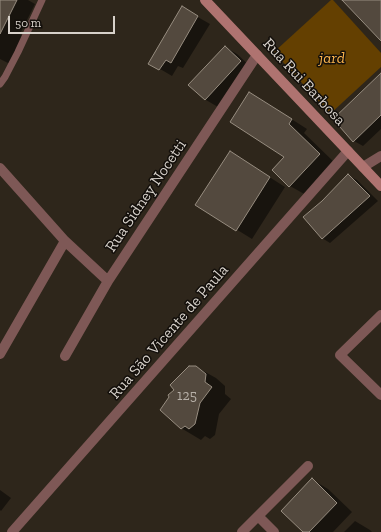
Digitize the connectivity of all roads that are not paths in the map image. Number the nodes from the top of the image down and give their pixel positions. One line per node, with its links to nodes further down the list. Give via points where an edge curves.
1 (42, 0): 4 (lane)
2 (205, 0): 3 (main road, Rua Rui Barbosa)
3 (257, 55): 5 (main road, Rua Rui Barbosa); 11 (street, Rua Sidney Nocetti)
4 (0, 84)
5 (348, 151): 7 (main road, Rua Rui Barbosa); 18 (street, Rua São Vicente de Paula)
6 (381, 156): 7 (street)
7 (363, 167): 9 (main road, Rua Rui Barbosa)
8 (0, 168): 10 (street)
9 (381, 186)
10 (65, 241): 11 (street); 13 (street)
11 (108, 281): 14 (street, Rua Sidney Nocetti)
12 (381, 315): 15 (street, via 340,355)
13 (0, 354)
14 (65, 356)
15 (381, 396)
16 (308, 466): 17 (street)
17 (258, 516): 19 (street); 20 (street)
18 (12, 532)
19 (242, 532)
20 (274, 532)

